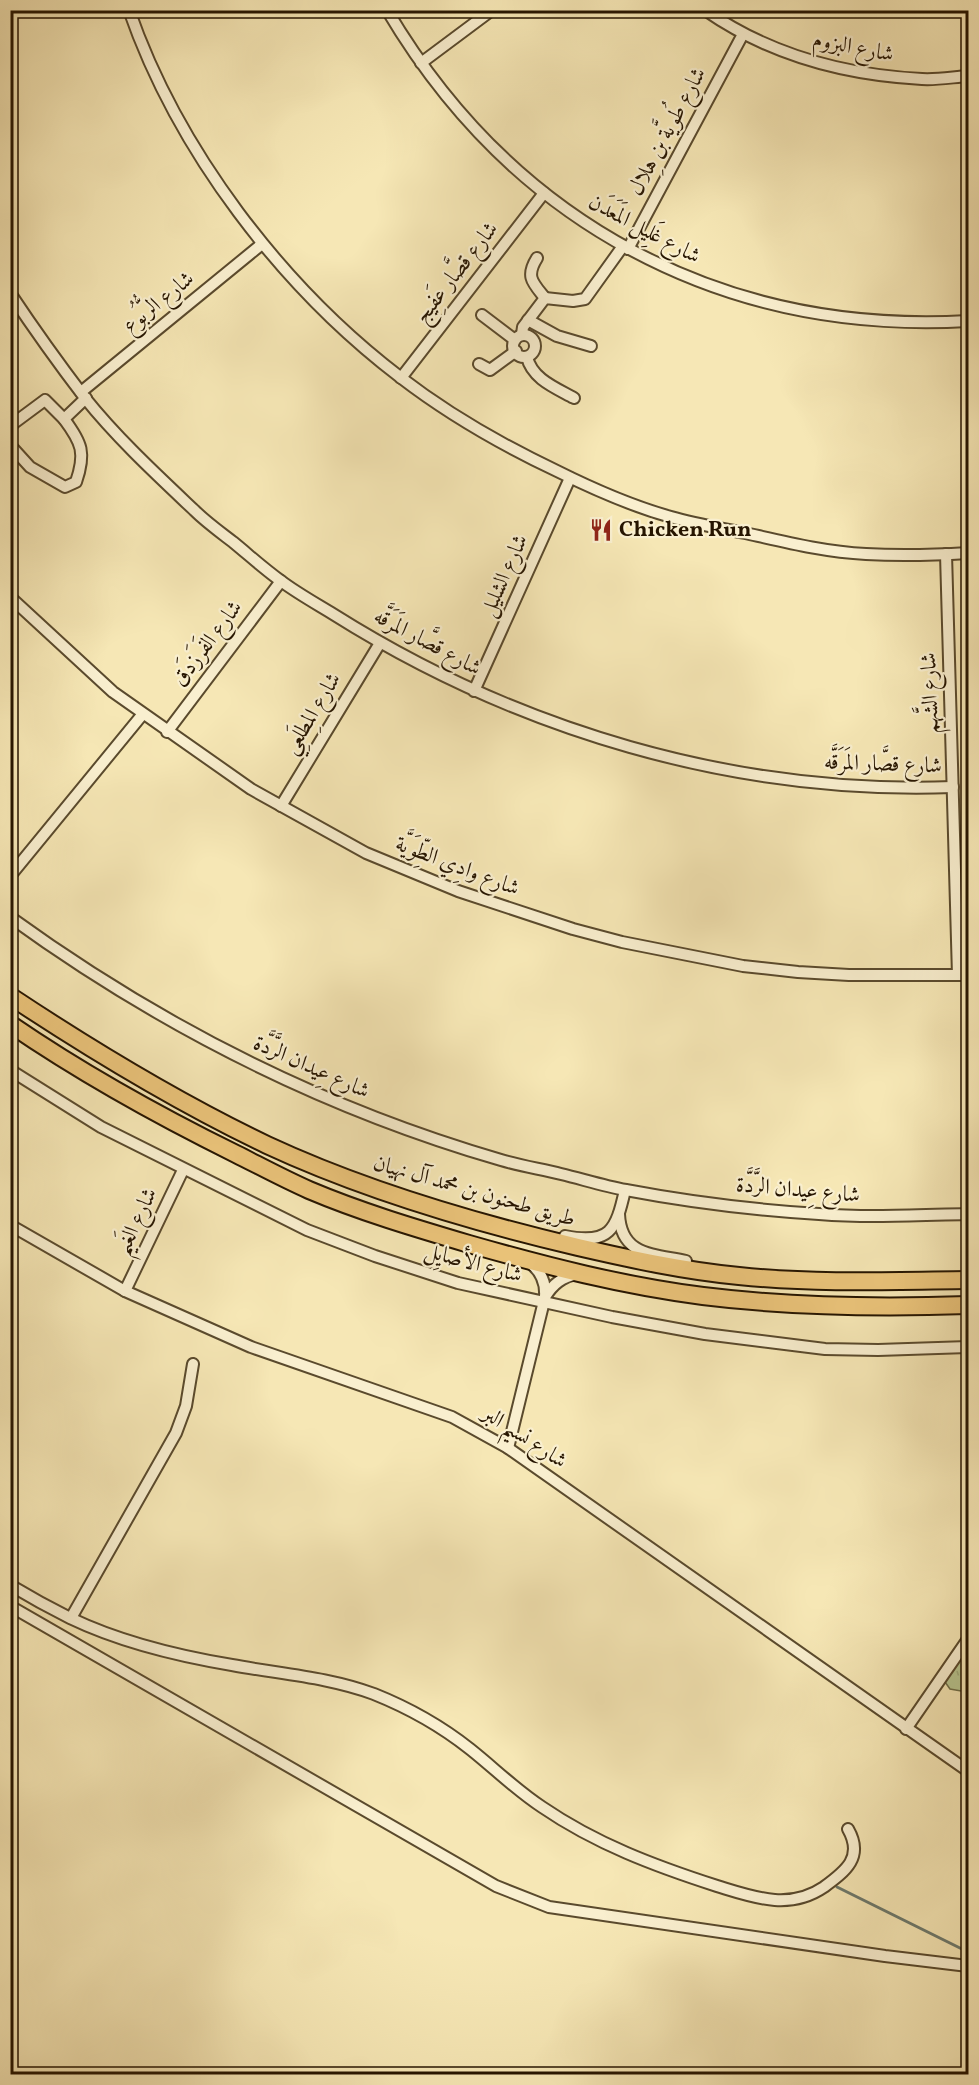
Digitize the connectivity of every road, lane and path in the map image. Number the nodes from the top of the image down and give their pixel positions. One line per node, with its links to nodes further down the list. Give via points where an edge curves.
1 (129, 10): 9 (street, via 171,107)
2 (387, 10): 6 (street, شارع غَلِيل المَعَدَن)
3 (492, 10): 6 (street)
4 (705, 10): 5 (street, شارع البزوم)
5 (743, 34): 7 (street, شارع البزوم, via 825,66 924,79); 10 (street, شارع طُويَّة بن هِلال)
6 (421, 63): 8 (street, شارع غَلِيل المَعَدَن, via 447,98)
7 (969, 76)
8 (544, 193): 10 (street, شارع غَلِيل المَعَدَن); 21 (street, شارع قصَّار عَفِيج)
9 (262, 244): 21 (street, via 324,309); 22 (street, شارع الرُّبُوع)
10 (626, 247): 13 (street, شارع طُويَّة بن هِلال, via 585,299); 16 (street, شارع غَلِيل المَعَدَن, via 710,286 797,311 886,323)
11 (537, 258): 13 (street, via 530,274)
12 (10, 293): 22 (street, شارع قصَّار المَرَقَّه)
13 (545, 298): 15 (street)
14 (482, 315): 17 (street)
15 (528, 320): 17 (street); 18 (street, via 557,336)
16 (969, 321)
17 (517, 342): 19 (street, via 520,356); 19 (street, via 529,335 534,340 534,351); 20 (street, via 490,370)
18 (591, 346)
19 (527, 357): 23 (street, via 535,374)
20 (479, 364)
21 (401, 378): 27 (street, via 514,451)
22 (83, 395): 24 (street, شارع الرُّبُوع); 30 (street, شارع قصَّار المَرَقَّه, via 195,512)
23 (574, 398)
24 (64, 419): 25 (street, via 45,400); 26 (street, via 79,438 83,464 76,482 65,487 30,467)
25 (10, 428)
26 (10, 445)
27 (570, 478): 29 (street, via 671,517 811,548 875,555); 33 (street, شارع الشليل)
28 (969, 553): 29 (street)
29 (946, 554): 36 (street, شارع الشَّهم)
30 (281, 581): 32 (street, شارع قصَّار المَرَقَّه); 35 (street, شارع الفَرَزدَق)
31 (10, 597): 34 (street, شارع وادِي الطِّوَيَّة)
32 (380, 643): 33 (street, شارع قصَّار المَرَقَّه); 37 (street, شارع المِطلَعِي)
33 (474, 691): 36 (street, شارع قصَّار المَرَقَّه, via 578,731 708,767 831,784)
34 (142, 715): 35 (street, شارع وادِي الطِّوَيَّة); 38 (street)
35 (167, 732): 37 (street, شارع وادِي الطِّوَيَّة)
36 (953, 787): 40 (street, شارع الشَّهم)
37 (281, 806): 40 (street, شارع وادِي الطِّوَيَّة, via 366,853 458,891 622,942 744,966 798,972)
38 (10, 876)
39 (10, 917): 45 (street, شارع عِيدان الرَّدَّة, via 136,1001 249,1063 302,1087 436,1140 503,1161)
40 (963, 975)
41 (10, 996): 49 (main road, طريق طحنون بن محمد آل نهيان, via 129,1072 270,1146 379,1191)
42 (10, 1024): 50 (main road, via 119,1094 309,1190 420,1230)
43 (10, 1070): 44 (street, شارع الأصايِل, via 92,1122)
44 (183, 1170): 54 (street, شارع الغَيم); 55 (street, شارع الأصايِل, via 307,1230 375,1256 458,1283)
45 (625, 1190): 46 (street); 47 (street, شارع عِيدان الرَّدَّة, via 821,1215)
46 (620, 1214): 49 (street, via 610,1230 593,1239 532,1230); 52 (street, via 621,1232 635,1248 721,1268)
47 (969, 1214)
48 (10, 1226): 54 (street, شارع نسيم البر)
49 (512, 1232): 52 (main road, طريق طحنون بن محمد آل نهيان, via 627,1258)
50 (527, 1261): 51 (main road); 55 (street, via 542,1276)
51 (577, 1274): 55 (street, via 561,1279); 56 (main road, via 703,1296 771,1302 856,1307)
52 (738, 1276): 53 (main road, طريق طحنون بن محمد آل نهيان, via 811,1282)
53 (969, 1280)
54 (125, 1291): 59 (street, شارع نسيم البر, via 251,1347 452,1417)
55 (545, 1300): 57 (street, شارع الأصايِل, via 705,1334 825,1349); 59 (street)
56 (969, 1305)
57 (969, 1347)
58 (194, 1364): 62 (street, via 176,1433)
59 (508, 1448): 64 (street, شارع نسيم البر)
60 (10, 1585): 62 (street)
61 (10, 1606): 67 (street, via 496,1886 549,1907)
62 (71, 1618): 66 (street, via 171,1652 316,1678 382,1697 441,1728 540,1806 596,1839 656,1866 758,1899 799,1898 836,1879 855,1852)
63 (969, 1639): 64 (street)
64 (906, 1729): 65 (street, شارع نسيم البر)
65 (969, 1771)
66 (848, 1829)
67 (969, 1966)

